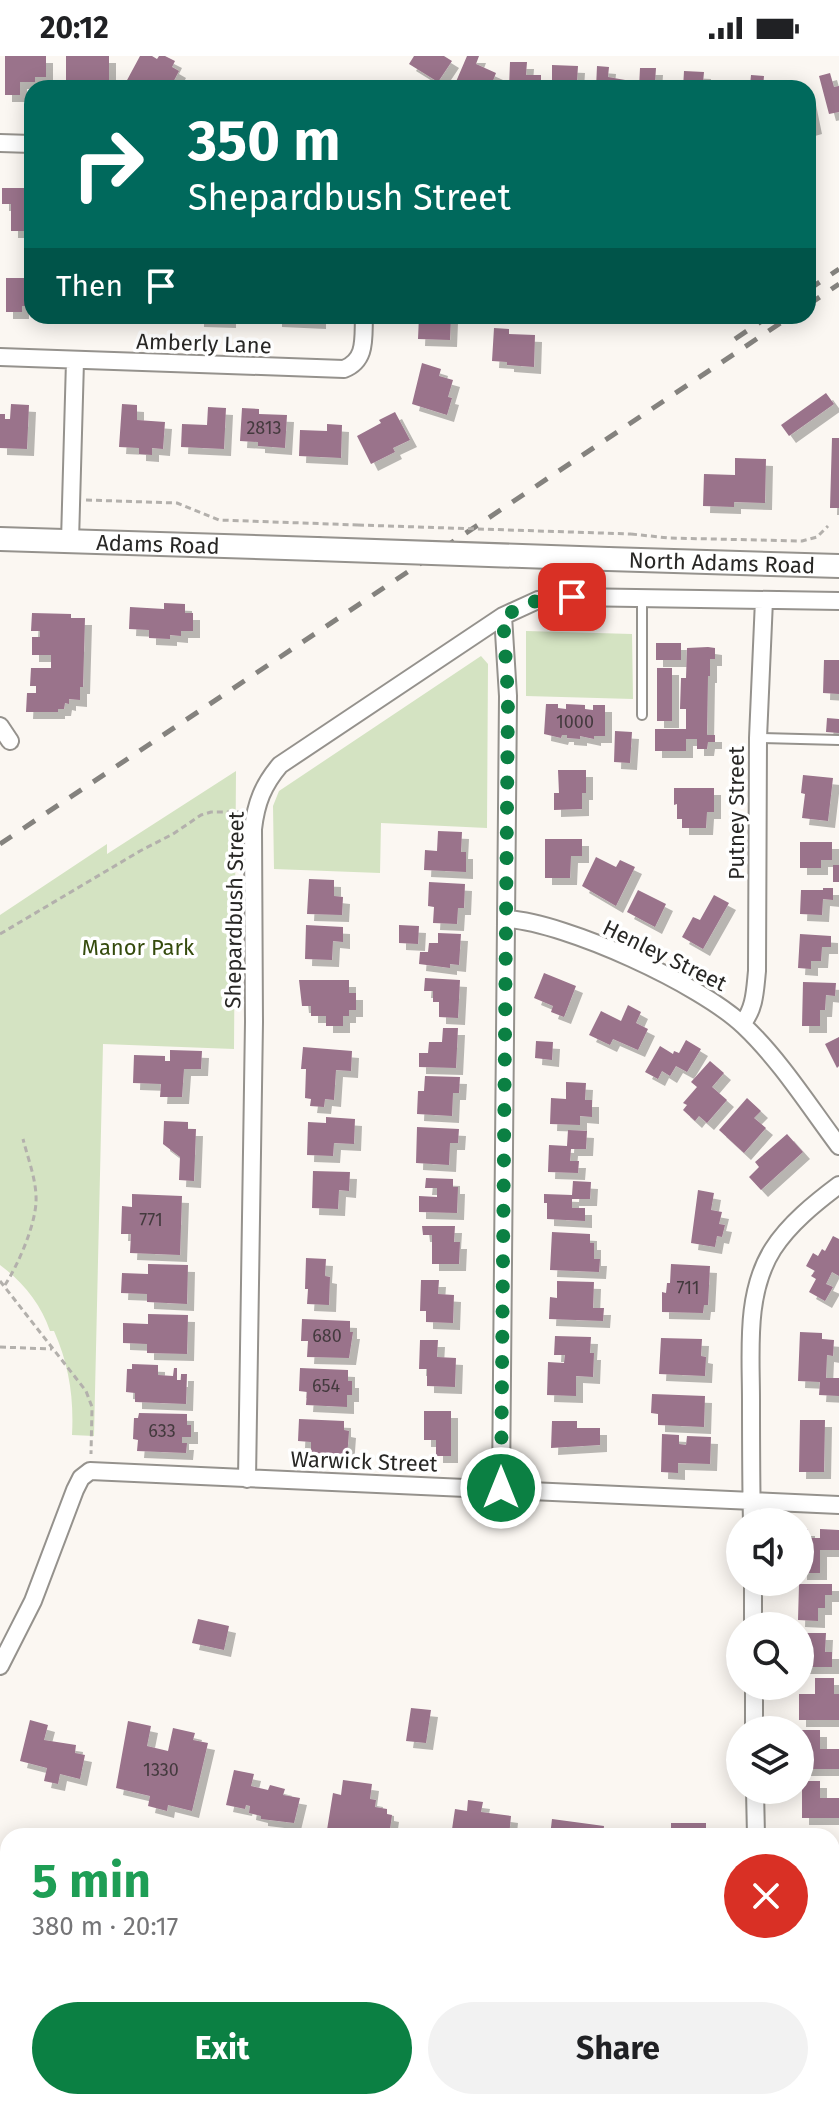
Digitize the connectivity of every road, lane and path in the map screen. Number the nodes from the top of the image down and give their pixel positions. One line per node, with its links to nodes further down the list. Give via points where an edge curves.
1 (0, 143): 2 (street)
2 (24, 144)
3 (363, 324): 5 (street, Amberly Lane, via 361,357 344,369)
4 (0, 357): 5 (street, Amberly Lane)
5 (75, 361): 9 (street)
6 (82, 500): 7 (path, bridge, via 177,503 219,520 669,538 791,542 817,537)
7 (828, 526)
8 (0, 539): 9 (main road, Adams Road)
9 (70, 541): 10 (main road, Adams Road)
10 (317, 549): 11 (main road, North Adams Road, bridge)
11 (839, 566)
12 (642, 598): 13 (street, Shepardbush Street); 15 (street, Shepardbush Street, via 554,598); 16 (lane)
13 (764, 600): 14 (street, Shepardbush Street); 18 (street, Putney Street)
14 (839, 601)
15 (503, 616): 21 (street, Shepardbush Street, via 280,765 268,778); 22 (street)
16 (642, 715)
17 (0, 726): 20 (street)
18 (758, 738): 19 (lane); 24 (street, Putney Street, via 757,971 749,1016)
19 (839, 740)
20 (10, 741)
21 (255, 811): 23 (path, via 201,815); 33 (street, Shepardbush Street)
22 (507, 919): 24 (street, Henley Street, via 543,924 661,973 713,1001); 34 (street)
23 (0, 934)
24 (742, 1024): 26 (street, Henley Street)
25 (23, 1139): 29 (path, via 36,1201 20,1263)
26 (839, 1146)
27 (839, 1185): 35 (street, via 797,1220 772,1251 755,1296)
28 (0, 1281): 29 (path)
29 (5, 1285): 31 (path)
30 (0, 1347): 31 (path)
31 (53, 1349): 32 (path, via 75,1373 92,1407)
32 (85, 1474): 33 (street, Warwick Street); 38 (street)
33 (247, 1479): 34 (street, Warwick Street)
34 (501, 1488): 35 (street, Warwick Street)
35 (752, 1501): 36 (street, Warwick Street); 37 (street)
36 (839, 1505)
37 (752, 1508)
38 (0, 1666)
39 (755, 1804): 40 (street)
40 (756, 1828)

